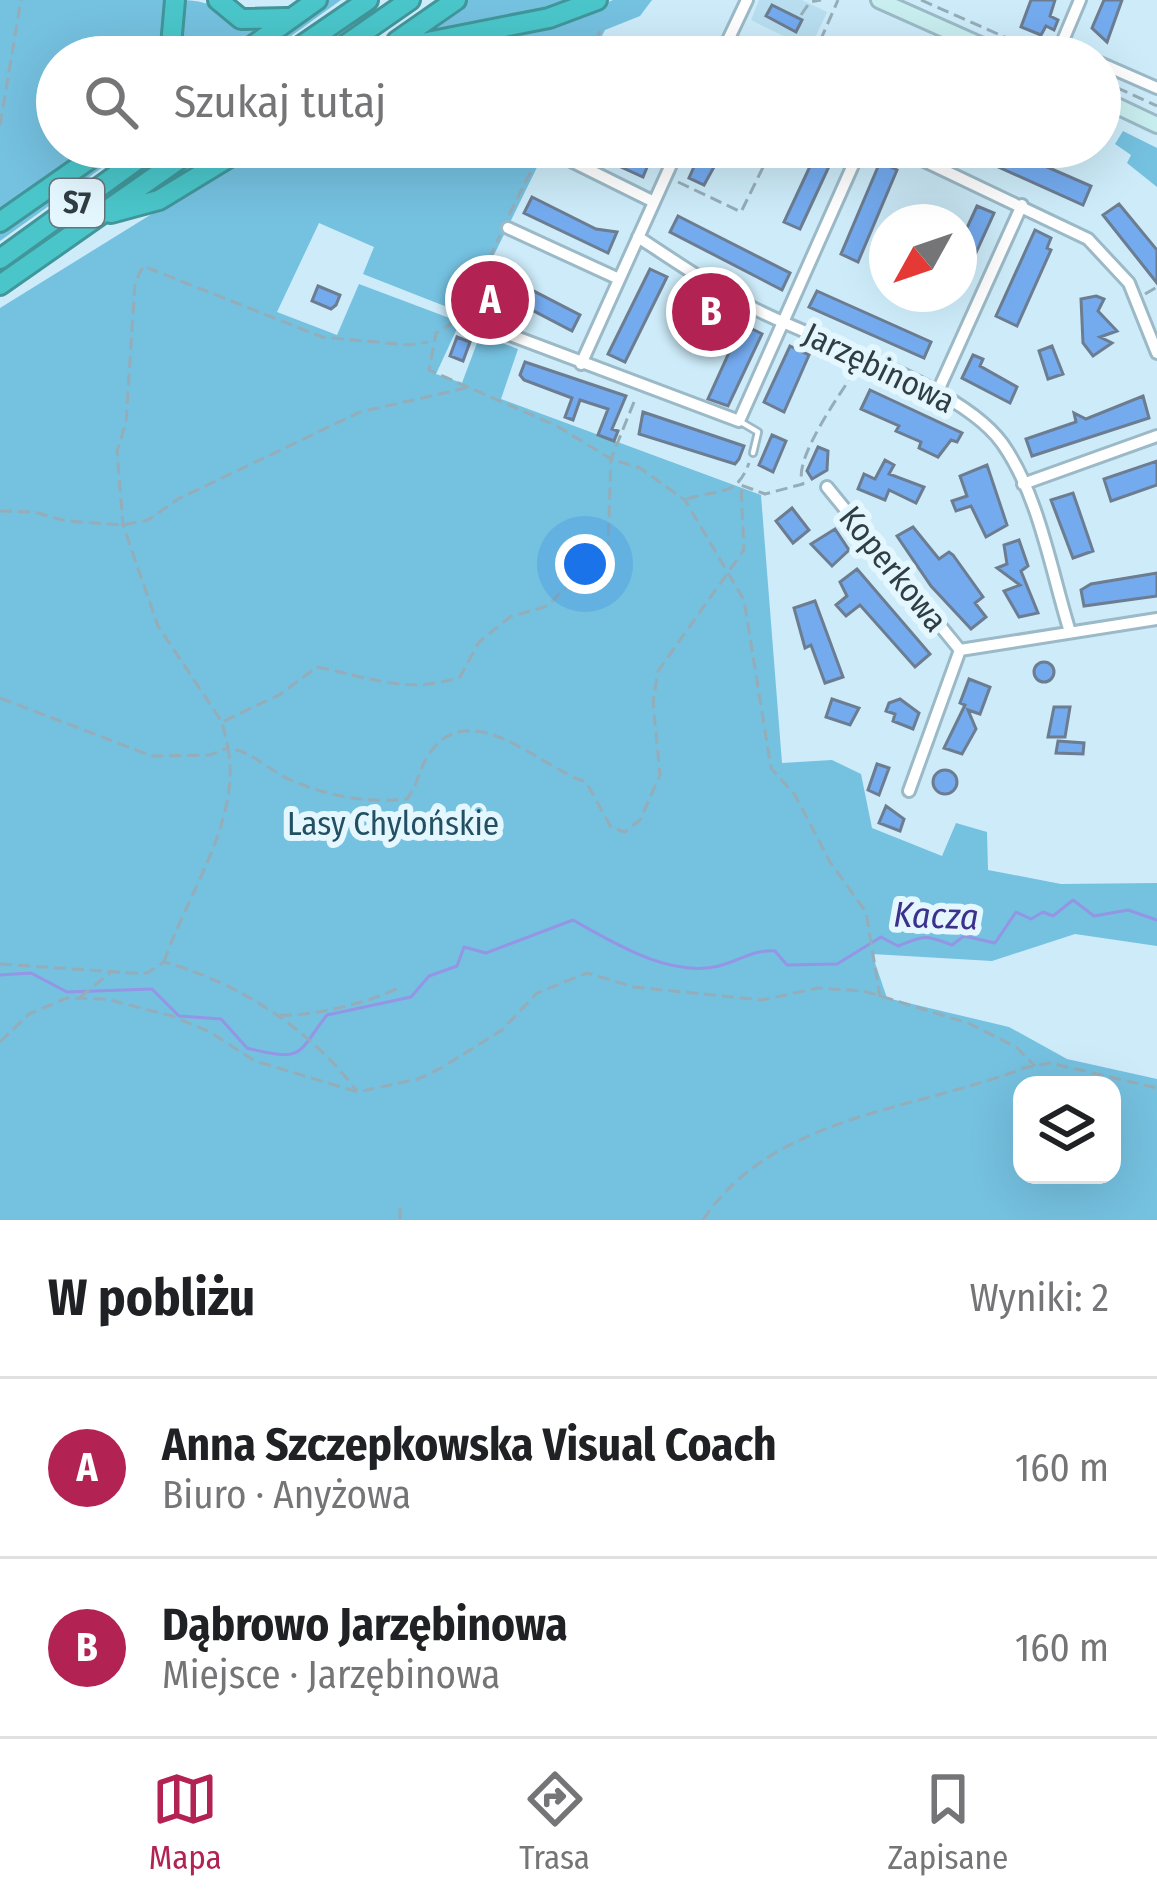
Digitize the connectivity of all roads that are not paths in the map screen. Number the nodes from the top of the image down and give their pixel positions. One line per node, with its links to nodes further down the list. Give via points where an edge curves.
1 (175, 0): 12 (highway)
2 (218, 0): 11 (highway, via 241,20)
3 (317, 0): 11 (highway)
4 (368, 0): 14 (highway)
5 (410, 0): 15 (highway)
6 (455, 0): 16 (highway)
7 (597, 0): 17 (highway)
8 (747, 0): 18 (street)
9 (879, 0): 19 (street)
10 (1080, 0): 20 (street)
11 (292, 18): 13 (highway)
12 (172, 36)
13 (267, 36)
14 (316, 36)
15 (358, 36)
16 (404, 36)
17 (464, 36)
18 (730, 36)
19 (960, 36)
20 (1064, 36)
21 (1121, 72): 22 (street)
22 (1157, 88)
23 (1121, 108): 24 (street)
24 (1157, 125)
25 (77, 168): 36 (highway)
26 (126, 168): 39 (highway, S7)
27 (165, 168): 35 (highway)
28 (212, 168): 35 (highway, S7, via 159,200)
29 (585, 168): 33 (street)
30 (670, 168): 33 (street)
31 (852, 168): 43 (street)
32 (942, 168): 34 (street)
33 (654, 202): 38 (street)
34 (1022, 205): 44 (street, via 1088,239 1138,297); 46 (street)
35 (94, 217): 41 (highway, S7)
36 (0, 222)
37 (508, 228): 40 (street)
38 (638, 237): 40 (street); 43 (street, Jarzębinowa)
39 (0, 259)
40 (619, 279): 45 (street)
41 (0, 285)
42 (464, 318): 45 (street)
43 (784, 323): 46 (street, Jarzębinowa); 47 (street)
44 (1157, 353)
45 (581, 364): 47 (street)
46 (938, 393): 50 (street, Jarzębinowa, via 991,429)
47 (739, 421): 49 (lane, via 758,432)
48 (1157, 436): 50 (street)
49 (753, 453)
50 (1023, 484): 53 (street, Jarzębinowa)
51 (827, 487): 54 (street, Koperkowa)
52 (1157, 619): 53 (street, Koperkowa)
53 (1070, 632): 54 (street, Koperkowa)
54 (960, 650): 55 (street, Koperkowa)
55 (909, 790)

